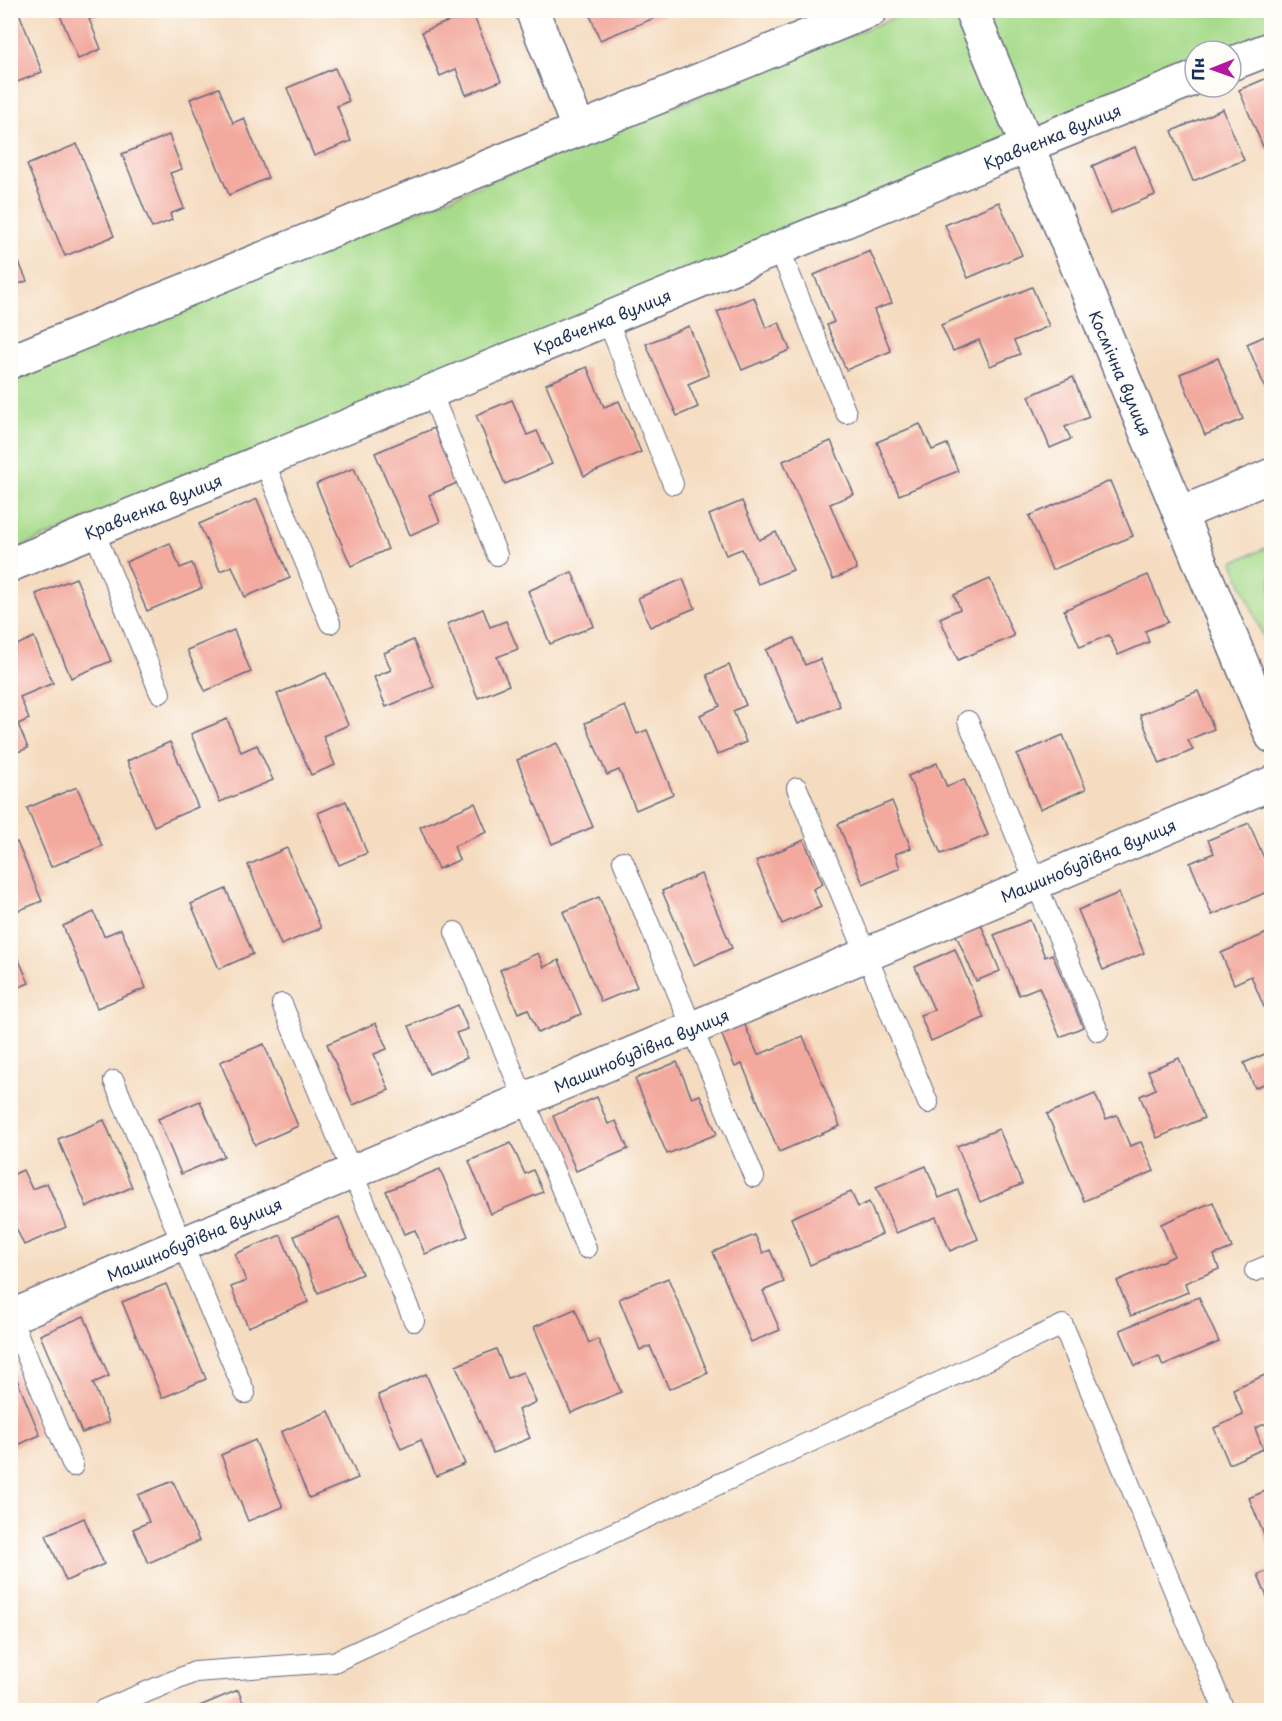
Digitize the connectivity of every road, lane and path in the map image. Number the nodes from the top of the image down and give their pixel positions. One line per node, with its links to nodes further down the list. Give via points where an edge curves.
1 (532, 10): 7 (street)
2 (871, 10): 7 (street)
3 (971, 10): 8 (street, Космічна вулиця)
4 (1272, 48): 5 (street)
5 (1243, 59)
6 (1183, 83): 8 (street, Кравченка вулиця)
7 (579, 130): 11 (street)
8 (1027, 146): 9 (street, Кравченка вулиця); 17 (street, Космічна вулиця)
9 (779, 248): 10 (street, Кравченка вулиця); 13 (lane)
10 (607, 319): 12 (street, Кравченка вулиця); 16 (lane)
11 (10, 362)
12 (431, 392): 14 (street, Кравченка вулиця); 19 (lane)
13 (846, 413)
14 (264, 461): 18 (street, Кравченка вулиця); 21 (lane)
15 (1272, 475): 17 (street)
16 (673, 484)
17 (1180, 514): 24 (street, Космічна вулиця)
18 (94, 531): 20 (street, Кравченка вулиця); 22 (lane)
19 (497, 555)
20 (10, 565)
21 (330, 623)
22 (160, 693)
23 (968, 721): 28 (lane)
24 (1272, 736)
25 (1272, 783): 28 (street, Машинобудівна вулиця)
26 (797, 788): 30 (lane)
27 (623, 861): 32 (lane)
28 (1035, 882): 30 (street, Машинобудівна вулиця); 33 (lane)
29 (455, 932): 35 (lane)
30 (866, 954): 32 (street, Машинобудівна вулиця); 36 (lane)
31 (282, 1004): 37 (lane)
32 (692, 1028): 35 (street, Машинобудівна вулиця); 38 (lane)
33 (1098, 1031)
34 (114, 1081): 39 (lane)
35 (524, 1099): 37 (street, Машинобудівна вулиця); 40 (lane)
36 (928, 1103)
37 (353, 1172): 39 (street, Машинобудівна вулиця); 42 (lane)
38 (754, 1177)
39 (183, 1244): 41 (street, Машинобудівна вулиця); 43 (lane)
40 (586, 1248)
41 (11, 1316): 44 (lane)
42 (414, 1321)
43 (245, 1393)
44 (73, 1466)
45 (103, 1710): 46 (lane, via 195,1672 334,1662 1063,1325)
46 (1224, 1710)

